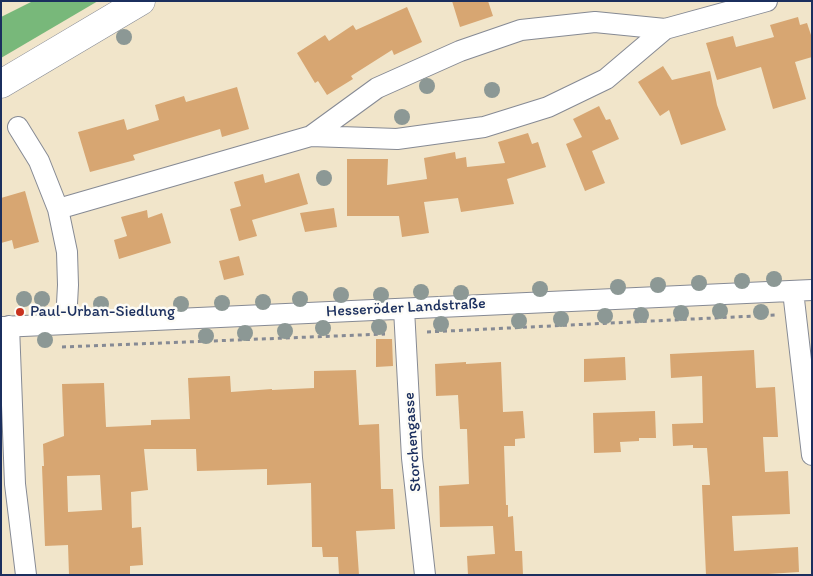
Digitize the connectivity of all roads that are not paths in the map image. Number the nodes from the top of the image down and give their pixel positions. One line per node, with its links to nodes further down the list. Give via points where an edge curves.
1 (141, 1): 4 (main road)
2 (767, 1): 3 (street)
3 (665, 29): 6 (street, via 595,22 521,30 460,51 378,88); 6 (street, via 606,79 548,107 484,127 397,139)
4 (1, 84)
5 (18, 127): 7 (street, via 39,161)
6 (311, 136): 7 (street)
7 (58, 209): 10 (street, via 66,252)
8 (802, 291): 9 (street, Hesseröder Landstraße); 12 (street)
9 (404, 308): 10 (street, Hesseröder Landstraße); 14 (street, Storchengasse, via 412,458)
10 (66, 323): 11 (street, Hesseröder Landstraße)
11 (5, 327): 13 (street, via 15,484)
12 (812, 455)
13 (26, 575)
14 (425, 575)

